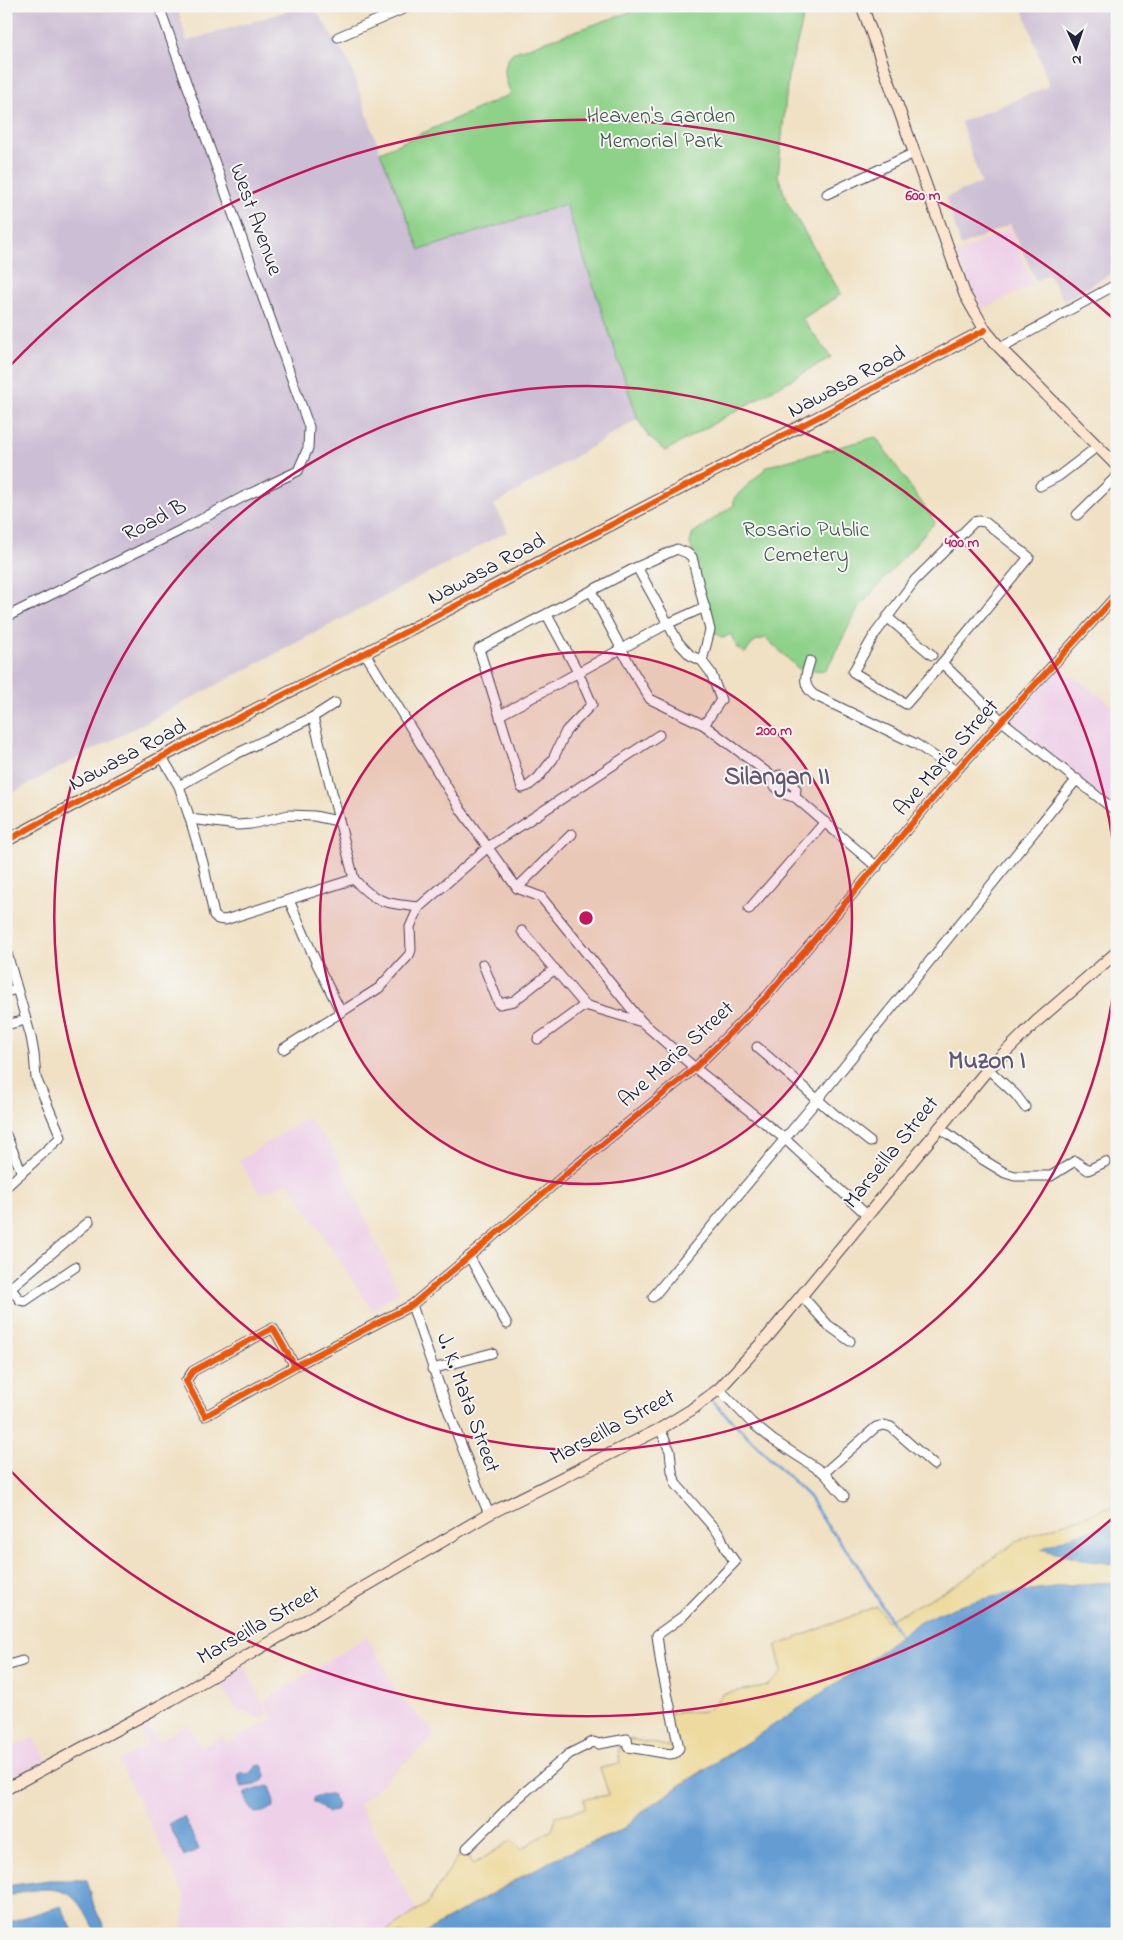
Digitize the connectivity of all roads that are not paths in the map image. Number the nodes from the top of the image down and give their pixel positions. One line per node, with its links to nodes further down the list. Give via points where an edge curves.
1 (159, 6): 11 (street, West Avenue, via 309,427)
2 (410, 6): 4 (street)
3 (862, 6): 5 (main road)
4 (338, 37)
5 (914, 153): 6 (street); 8 (main road, via 965,295)
6 (826, 194)
7 (1117, 284): 9 (street)
8 (985, 330): 9 (main road); 25 (main road, Nawasa Road)
9 (1000, 348): 10 (main road)
10 (1098, 446): 12 (main road); 14 (street, via 1059,476)
11 (308, 448): 21 (street, Road B, via 298,471)
12 (1117, 466)
13 (1117, 476): 15 (street)
14 (1040, 486)
15 (1077, 515)
16 (637, 567): 17 (street); 19 (street, via 677,549 687,552 692,557); 23 (street)
17 (591, 591): 20 (street); 24 (street)
18 (1117, 595): 34 (street, Ave Maria Street)
19 (705, 607): 23 (street); 27 (street, via 710,630)
20 (547, 615): 30 (street); 32 (street, via 479,650)
21 (6, 617)
22 (887, 617): 26 (street); 29 (street, via 853,672 906,704); 29 (street, via 915,580 974,522 985,522 1028,555)
23 (667, 624): 24 (street); 27 (street, via 690,655)
24 (623, 649): 30 (street); 35 (street, via 650,698)
25 (365, 653): 37 (main road, Nawasa Road); 49 (street, via 461,810)
26 (932, 655)
27 (702, 661): 35 (street, via 712,673 721,700)
28 (810, 661): 38 (street, via 804,679 814,695 916,744)
29 (942, 663): 34 (street)
30 (578, 672): 32 (street); 32 (street, via 592,704 566,731 553,759 528,786 522,788)
31 (335, 703): 33 (street)
32 (500, 715)
33 (313, 717): 41 (street); 45 (street)
34 (1002, 721): 38 (street, Ave Maria Street); 40 (street)
35 (704, 725): 39 (street)
36 (659, 735): 49 (street)
37 (162, 756): 41 (street); 48 (main road, Nawasa Road)
38 (956, 771): 50 (street, Ave Maria Street)
39 (773, 777): 42 (street, via 773,784 780,791); 42 (street, via 780,775 788,780 796,788)
40 (1077, 779): 43 (street); 73 (street)
41 (179, 786): 44 (street)
42 (795, 797): 46 (street)
43 (1117, 812)
44 (190, 819): 45 (street, via 238,825 289,815); 53 (street, via 215,917 225,920)
45 (338, 820): 51 (street)
46 (825, 822): 50 (street); 55 (street)
47 (572, 834): 52 (street)
48 (6, 841)
49 (488, 847): 52 (street); 54 (street)
50 (877, 867): 71 (street, Ave Maria Street, via 767,996)
51 (354, 879): 53 (street); 54 (street, via 364,891 390,904)
52 (517, 888): 66 (street, via 541,897)
53 (289, 900): 64 (street)
54 (419, 907): 64 (street, via 410,927 412,950 409,955 379,988)
55 (748, 909)
56 (522, 931): 60 (street)
57 (1117, 952): 72 (main road, Marseilla Street, via 1037,1020)
58 (7, 956): 61 (street)
59 (483, 964): 60 (street, via 499,1004 514,1001)
60 (555, 969): 63 (street)
61 (17, 990): 62 (street); 65 (street)
62 (6, 992)
63 (585, 1005): 66 (street); 68 (street)
64 (341, 1012): 70 (street)
65 (26, 1020): 67 (street); 80 (street, via 36,1078 61,1137)
66 (642, 1022): 71 (street)
67 (6, 1025)
68 (538, 1039)
69 (757, 1048): 73 (street)
70 (283, 1049)
71 (695, 1068): 77 (street); 84 (street, Ave Maria Street)
72 (988, 1069): 74 (street); 75 (main road, Marseilla Street)
73 (818, 1099): 77 (street); 78 (street)
74 (1025, 1107)
75 (939, 1127): 79 (street, via 982,1159 1015,1176 1051,1176 1075,1161 1088,1170); 82 (main road, Marseilla Street)
76 (6, 1135): 80 (street)
77 (785, 1139): 82 (street); 88 (street)
78 (870, 1142)
79 (1105, 1162)
80 (22, 1173): 81 (street)
81 (6, 1186)
82 (867, 1215): 87 (main road, Marseilla Street)
83 (88, 1222): 86 (street)
84 (469, 1256): 89 (street, Ave Maria Street); 90 (street)
85 (75, 1267): 86 (street, via 25,1301 20,1300)
86 (8, 1286)
87 (802, 1296): 91 (street, via 828,1325); 95 (main road, Marseilla Street)
88 (653, 1297)
89 (412, 1305): 93 (street, Ave Maria Street); 94 (street, J. K. Mata Street)
90 (507, 1324)
91 (850, 1341)
92 (492, 1353): 94 (street)
93 (295, 1366): 93 (street, Ave Maria Street, via 205,1416 186,1381 193,1371 273,1328)
94 (432, 1369): 100 (street, J. K. Mata Street)
95 (719, 1389): 96 (main road, Marseilla Street); 98 (street, via 773,1440)
96 (660, 1429): 100 (main road, Marseilla Street); 104 (street, via 670,1451 676,1484 720,1535 735,1562 682,1617 657,1635 679,1748 670,1754 628,1747 626,1739 599,1744 592,1742 569,1754)
97 (934, 1465): 98 (street, via 891,1427 884,1425 876,1427)
98 (824, 1473): 99 (street)
99 (844, 1496)
100 (489, 1514): 103 (main road, Marseilla Street, via 171,1700)
101 (22, 1661): 102 (street)
102 (6, 1666)
103 (6, 1789)
104 (467, 1848)

